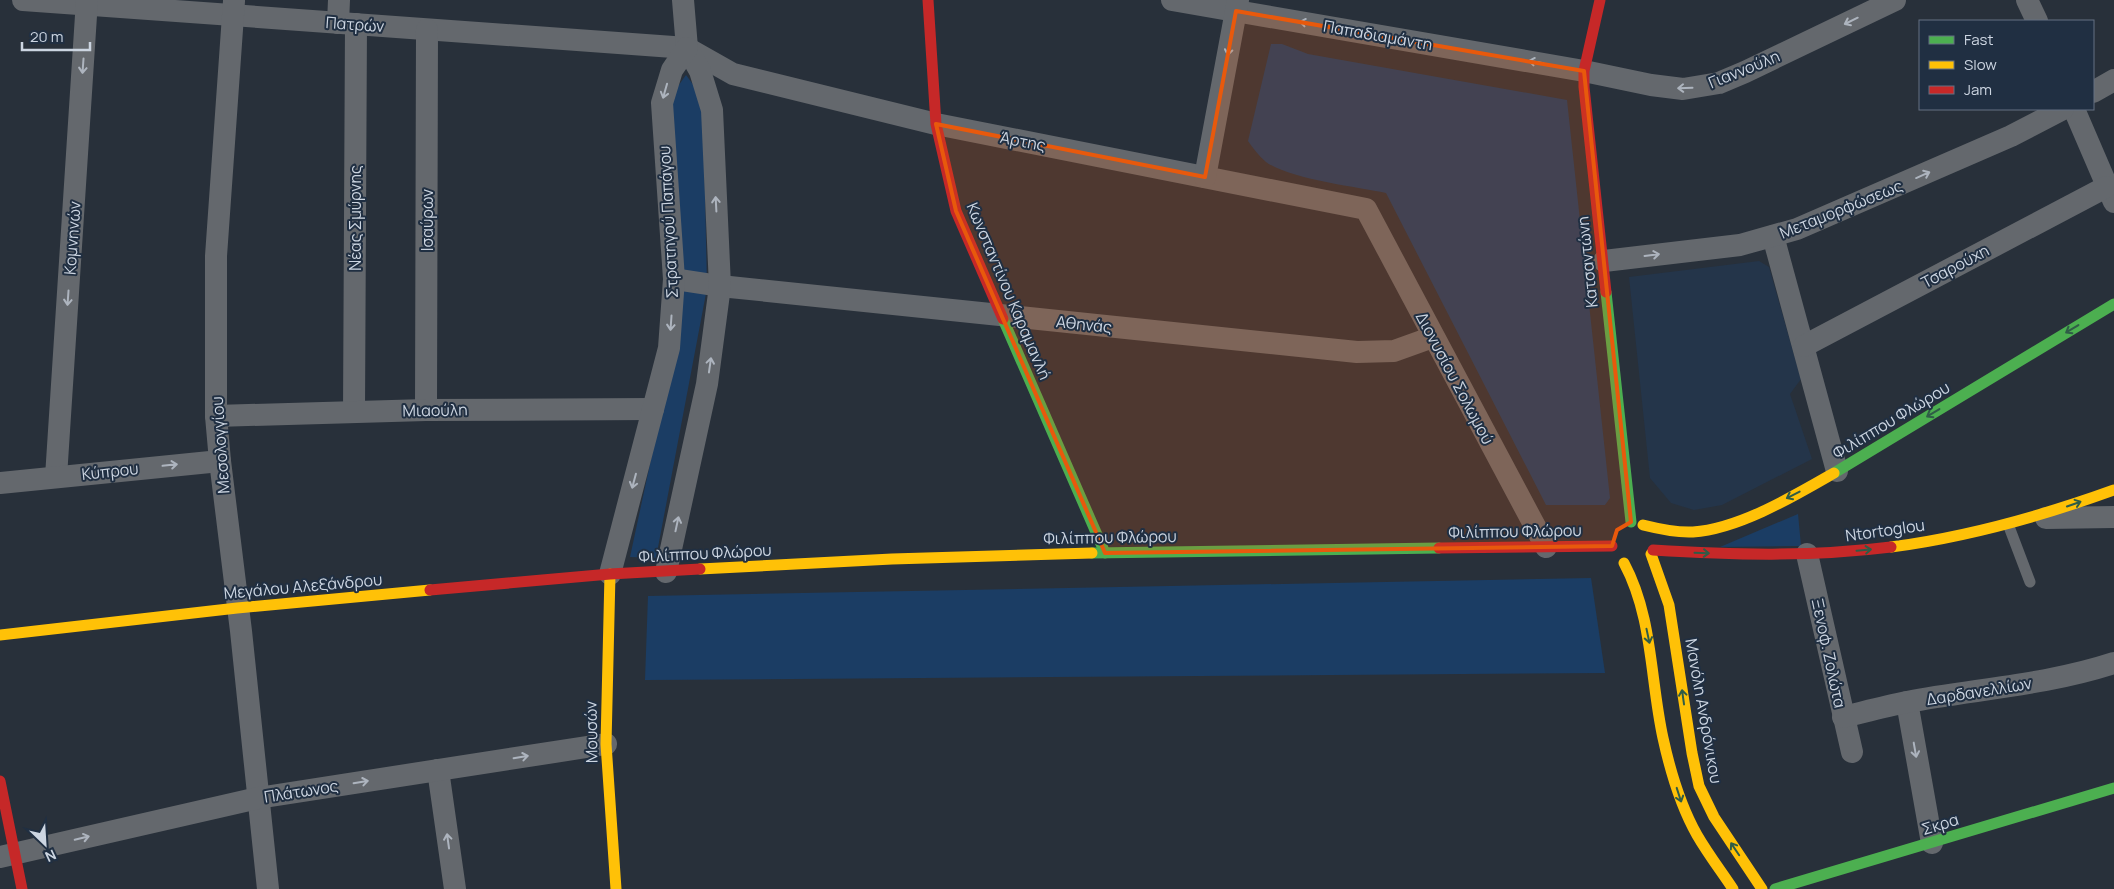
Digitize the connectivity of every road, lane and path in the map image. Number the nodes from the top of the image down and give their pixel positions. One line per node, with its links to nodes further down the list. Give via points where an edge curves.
1 (23, 0): 9 (street, Πατρών)
2 (339, 0): 13 (street, Νέας Σμύρνης)
3 (683, 0): 15 (street)
4 (928, 0): 21 (main road, Κωνσταντίνου Καραμανλή)
5 (1172, 0): 10 (street, Παπαδιαμάντη)
6 (1600, 0): 16 (main road, Κατσαντώνη)
7 (1895, 0): 16 (street, Γιαννούλη, one-way to 16, via 1719,82 1671,88)
8 (2027, 0): 12 (street)
9 (87, 2): 11 (street, Πατρών); 39 (street, Κομνηνών, one-way to 39)
10 (1237, 5): 16 (street, Παπαδιαμάντη, one-way to 10); 22 (street, one-way to 22)
11 (234, 8): 13 (street, Πατρών); 36 (street, Μεσολογγίου, via 216,256)
12 (2036, 20)
13 (347, 24): 14 (street, Πατρών); 35 (street, Νέας Σμύρνης)
14 (427, 30): 15 (street, Πατρών); 34 (street, Ισαύρων)
15 (687, 48): 21 (street, Άρτης, via 733,74); 27 (street, Στρατηγού Παπάγου, one-way to 27, via 672,70 662,103); 28 (street, one-way to 15, via 712,110 700,71)
16 (1584, 70): 26 (main road, Κατσαντώνη, via 1588,133)
17 (2114, 80): 18 (street)
18 (2094, 91)
19 (2061, 110): 25 (street, Μεταμορφώσεως, one-way to 19, via 1817,221 2002,140)
20 (2074, 110): 23 (street)
21 (936, 124): 22 (street, Άρτης); 30 (main road, Κωνσταντίνου Καραμανλή, via 956,211)
22 (1205, 177): 24 (street, Άρτης)
23 (2110, 194): 32 (street, Τσαρούχη)
24 (1366, 209): 31 (street, Διονυσίου Σολωμού)
25 (1773, 236): 26 (street, Μεταμορφώσεως, one-way to 25, via 1740,245); 32 (street)
26 (1604, 261): 46 (main road, Κατσαντώνη)
27 (678, 279): 28 (street, Αθηνάς); 33 (street, Στρατηγού Παπάγου, one-way to 33, via 669,348)
28 (716, 285): 30 (street, Αθηνάς); 53 (street, one-way to 28, via 707,384)
29 (2114, 304): 38 (main road, Φιλίππου Φλώρου, one-way to 38)
30 (1000, 315): 31 (street, Αθηνάς, via 1357,352 1394,351); 50 (main road, Κωνσταντίνου Καραμανλή)
31 (1433, 337): 48 (street, Διονυσίου Σολωμού)
32 (1804, 346): 38 (street)
33 (653, 409): 34 (street, Μιαούλη); 54 (street, Στρατηγού Παπάγου, one-way to 54)
34 (426, 410): 35 (street, Μιαούλη)
35 (354, 412): 36 (street, Μιαούλη)
36 (216, 416): 37 (street, Μεσολογγίου)
37 (220, 460): 39 (street, Κύπρου, one-way to 37); 56 (street, Μεσολογγίου)
38 (1837, 471): 45 (main road, Φιλίππου Φλώρου, one-way to 45, via 1758,512 1711,529 1678,532)
39 (56, 477): 40 (street, Κύπρου)
40 (0, 483)
41 (2114, 490): 43 (main road, Ntortoglou, one-way to 41)
42 (2114, 517): 43 (street)
43 (2030, 518): 44 (main road, Ntortoglou)
44 (2008, 524): 51 (main road, Ntortoglou, one-way to 44, via 1907,545); 55 (lane)
45 (1643, 525): 46 (main road); 49 (main road, via 1654,542)
46 (1622, 528): 47 (main road)
47 (1612, 546): 48 (main road, Φιλίππου Φλώρου); 52 (main road, via 1615,555)
48 (1546, 547): 50 (main road, Φιλίππου Φλώρου)
49 (1652, 552): 51 (main road, Ntortoglou, one-way to 51); 52 (main road, via 1640,563); 74 (main road, Μανόλη Ανδρόνικου, one-way to 49, via 1714,817 1699,786 1671,614)
50 (1105, 553): 53 (main road, Φιλίππου Φλώρου, via 892,559)
51 (1807, 554): 60 (street, Ξενοφ. Ζολώτα)
52 (1624, 563): 73 (main road, one-way to 73, via 1633,580 1644,618 1663,737 1682,804 1697,835)
53 (666, 572): 54 (main road, Φιλίππου Φλώρου)
54 (610, 574): 56 (main road, Μεγάλου Αλεξάνδρου); 61 (main road, Μουσών)
55 (2030, 582)
56 (238, 608): 57 (main road, Μεγάλου Αλεξάνδρου); 66 (street, Μεσολογγίου)
57 (0, 635)
58 (2114, 663): 59 (street, Δαρδανελλίων, via 2056,679)
59 (1907, 702): 60 (street, Δαρδανελλίων); 67 (street, one-way to 67)
60 (1843, 717): 62 (street, Ξενοφ. Ζολώτα)
61 (606, 744): 63 (street, Πλάτωνος, one-way to 61); 72 (main road, Μουσών)
62 (1852, 752)
63 (438, 770): 66 (street, Πλάτωνος, one-way to 63); 71 (street, one-way to 63)
64 (0, 781): 68 (main road)
65 (2113, 791): 67 (main road, Σκρα)
66 (258, 798): 68 (street, Πλάτωνος, one-way to 66); 70 (street, Μεσολογγίου)
67 (1932, 843): 75 (main road, Σκρα)
68 (7, 856): 69 (main road)
69 (22, 889)
70 (268, 889)
71 (455, 889)
72 (616, 889)
73 (1733, 889)
74 (1762, 889)
75 (1775, 889)

